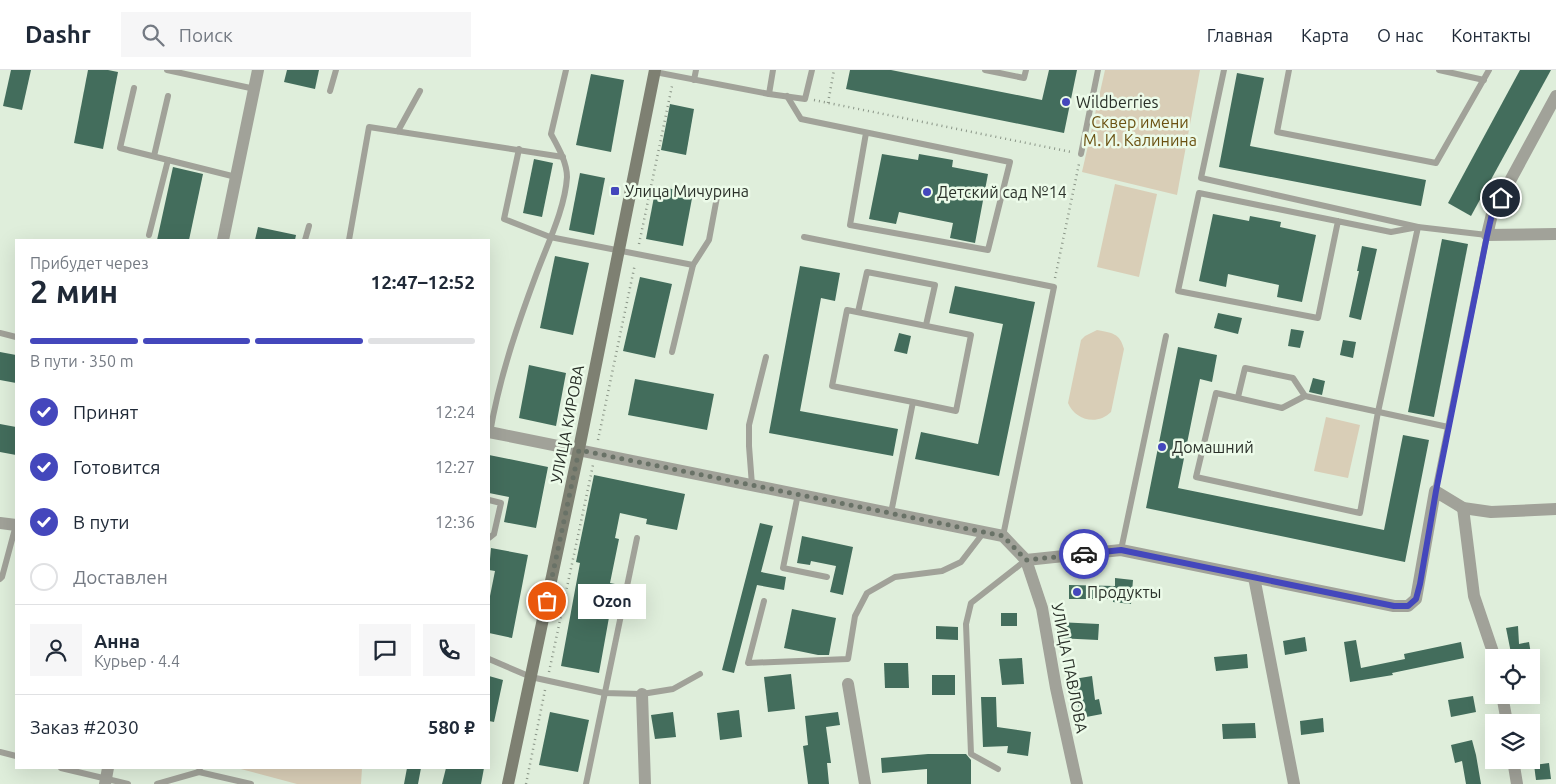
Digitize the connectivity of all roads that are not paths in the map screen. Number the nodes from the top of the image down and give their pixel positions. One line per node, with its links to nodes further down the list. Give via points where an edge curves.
1 (167, 70): 19 (lane)
2 (258, 70): 19 (street)
3 (336, 70): 20 (lane)
4 (566, 70): 31 (lane, via 551,134)
5 (696, 70): 16 (lane)
6 (773, 70): 22 (lane)
7 (812, 70): 24 (lane, via 805,98)
8 (985, 70): 9 (lane, via 1024,78)
9 (1026, 70)
10 (1098, 70): 29 (lane)
11 (1224, 70): 37 (lane, via 1201,178)
12 (1289, 70): 17 (lane, via 1277,132 1436,163)
13 (1439, 70): 17 (lane)
14 (1489, 70): 17 (lane)
15 (655, 71): 16 (lane); 46 (main road, УЛИЦА КИРОВА)
16 (694, 80): 22 (lane)
17 (1484, 80)
18 (134, 88): 30 (lane, via 120,148)
19 (254, 89): 33 (street)
20 (330, 91)
21 (420, 91): 26 (lane)
22 (768, 94): 24 (lane)
23 (168, 96): 30 (lane)
24 (788, 96): 27 (lane, via 801,119)
25 (1556, 96): 40 (street, via 1492,214)
26 (398, 131): 28 (lane); 45 (lane, via 369,127)
27 (866, 133): 27 (lane, via 1010,162 988,250 850,225)
28 (519, 149): 31 (lane); 41 (lane, via 504,219)
29 (1081, 154)
30 (154, 156): 32 (lane)
31 (563, 157): 41 (lane, via 567,176 558,221)
32 (168, 160): 33 (lane); 39 (lane)
33 (236, 177): 43 (street)
34 (717, 197): 47 (lane, via 708,240)
35 (1338, 221): 35 (lane, via 1198,192 1178,291 1318,318); 37 (lane, via 1391,232)
36 (308, 226): 44 (lane)
37 (1418, 227): 40 (lane); 58 (lane)
38 (1556, 234): 40 (street)
39 (149, 235)
40 (1487, 236): 59 (lane)
41 (550, 237): 46 (lane); 60 (lane, via 523,311)
42 (804, 237): 74 (lane, via 1054,287)
43 (223, 239)
44 (306, 239)
45 (349, 239)
46 (619, 250): 47 (lane); 62 (main road, УЛИЦА КИРОВА)
47 (693, 265): 53 (lane)
48 (858, 312): 49 (lane); 49 (lane, via 867,272 935,285); 57 (lane, via 847,310 832,386)
49 (926, 325): 57 (lane, via 971,334 956,411)
50 (0, 333): 52 (lane)
51 (1166, 336): 77 (lane)
52 (15, 337)
53 (672, 352)
54 (766, 357): 63 (lane, via 749,425)
55 (1305, 396): 56 (lane, via 1282,408); 56 (lane, via 1292,378 1245,368); 58 (lane)
56 (1238, 397): 58 (lane, via 1216,393 1196,478 1360,513)
57 (913, 402): 69 (lane)
58 (1378, 412): 59 (lane)
59 (1448, 427): 64 (lane)
60 (490, 428)
61 (490, 433): 62 (street)
62 (579, 450): 63 (street); 86 (main road, УЛИЦА КИРОВА)
63 (752, 485): 65 (street)
64 (1436, 491): 67 (street); 79 (street, via 1420,584 1416,599 1408,606 1394,606)
65 (798, 494): 69 (street); 80 (lane, via 783,568)
66 (490, 500): 75 (lane, via 501,503 494,534)
67 (1463, 508): 68 (street, via 1491,512); 83 (street, via 1474,596)
68 (1556, 509)
69 (891, 513): 73 (street)
70 (0, 522): 71 (street)
71 (15, 525)
72 (15, 529): 81 (lane)
73 (984, 532): 74 (street); 82 (lane, via 961,562 942,572 895,577 866,593 855,616 848,659 748,663)
74 (1003, 536): 78 (street)
75 (490, 537)
76 (637, 538): 88 (lane)
77 (1121, 550): 78 (street); 79 (street)
78 (1026, 560): 93 (lane, via 972,602 966,624 972,754); 105 (street, УЛИЦА ПАВЛОВА, via 1042,608)
79 (1254, 576): 106 (street)
80 (827, 577)
81 (0, 579)
82 (764, 601)
83 (1492, 649)
84 (490, 659): 86 (lane)
85 (700, 674): 89 (lane, via 673,689)
86 (530, 677): 88 (lane); 101 (main road, УЛИЦА КИРОВА)
87 (848, 684): 104 (street)
88 (604, 693): 89 (lane); 102 (lane)
89 (642, 694): 103 (street)
90 (0, 752): 91 (lane)
91 (15, 756)
92 (66, 769): 96 (lane)
93 (998, 769)
94 (1514, 769): 107 (street)
95 (200, 770): 97 (lane); 100 (lane)
96 (106, 777): 98 (lane)
97 (175, 782): 99 (lane)
98 (128, 784)
99 (157, 784)
100 (250, 784)
101 (508, 784)
102 (586, 784)
103 (645, 784)
104 (865, 784)
105 (1077, 784)
106 (1294, 784)
107 (1517, 784)

